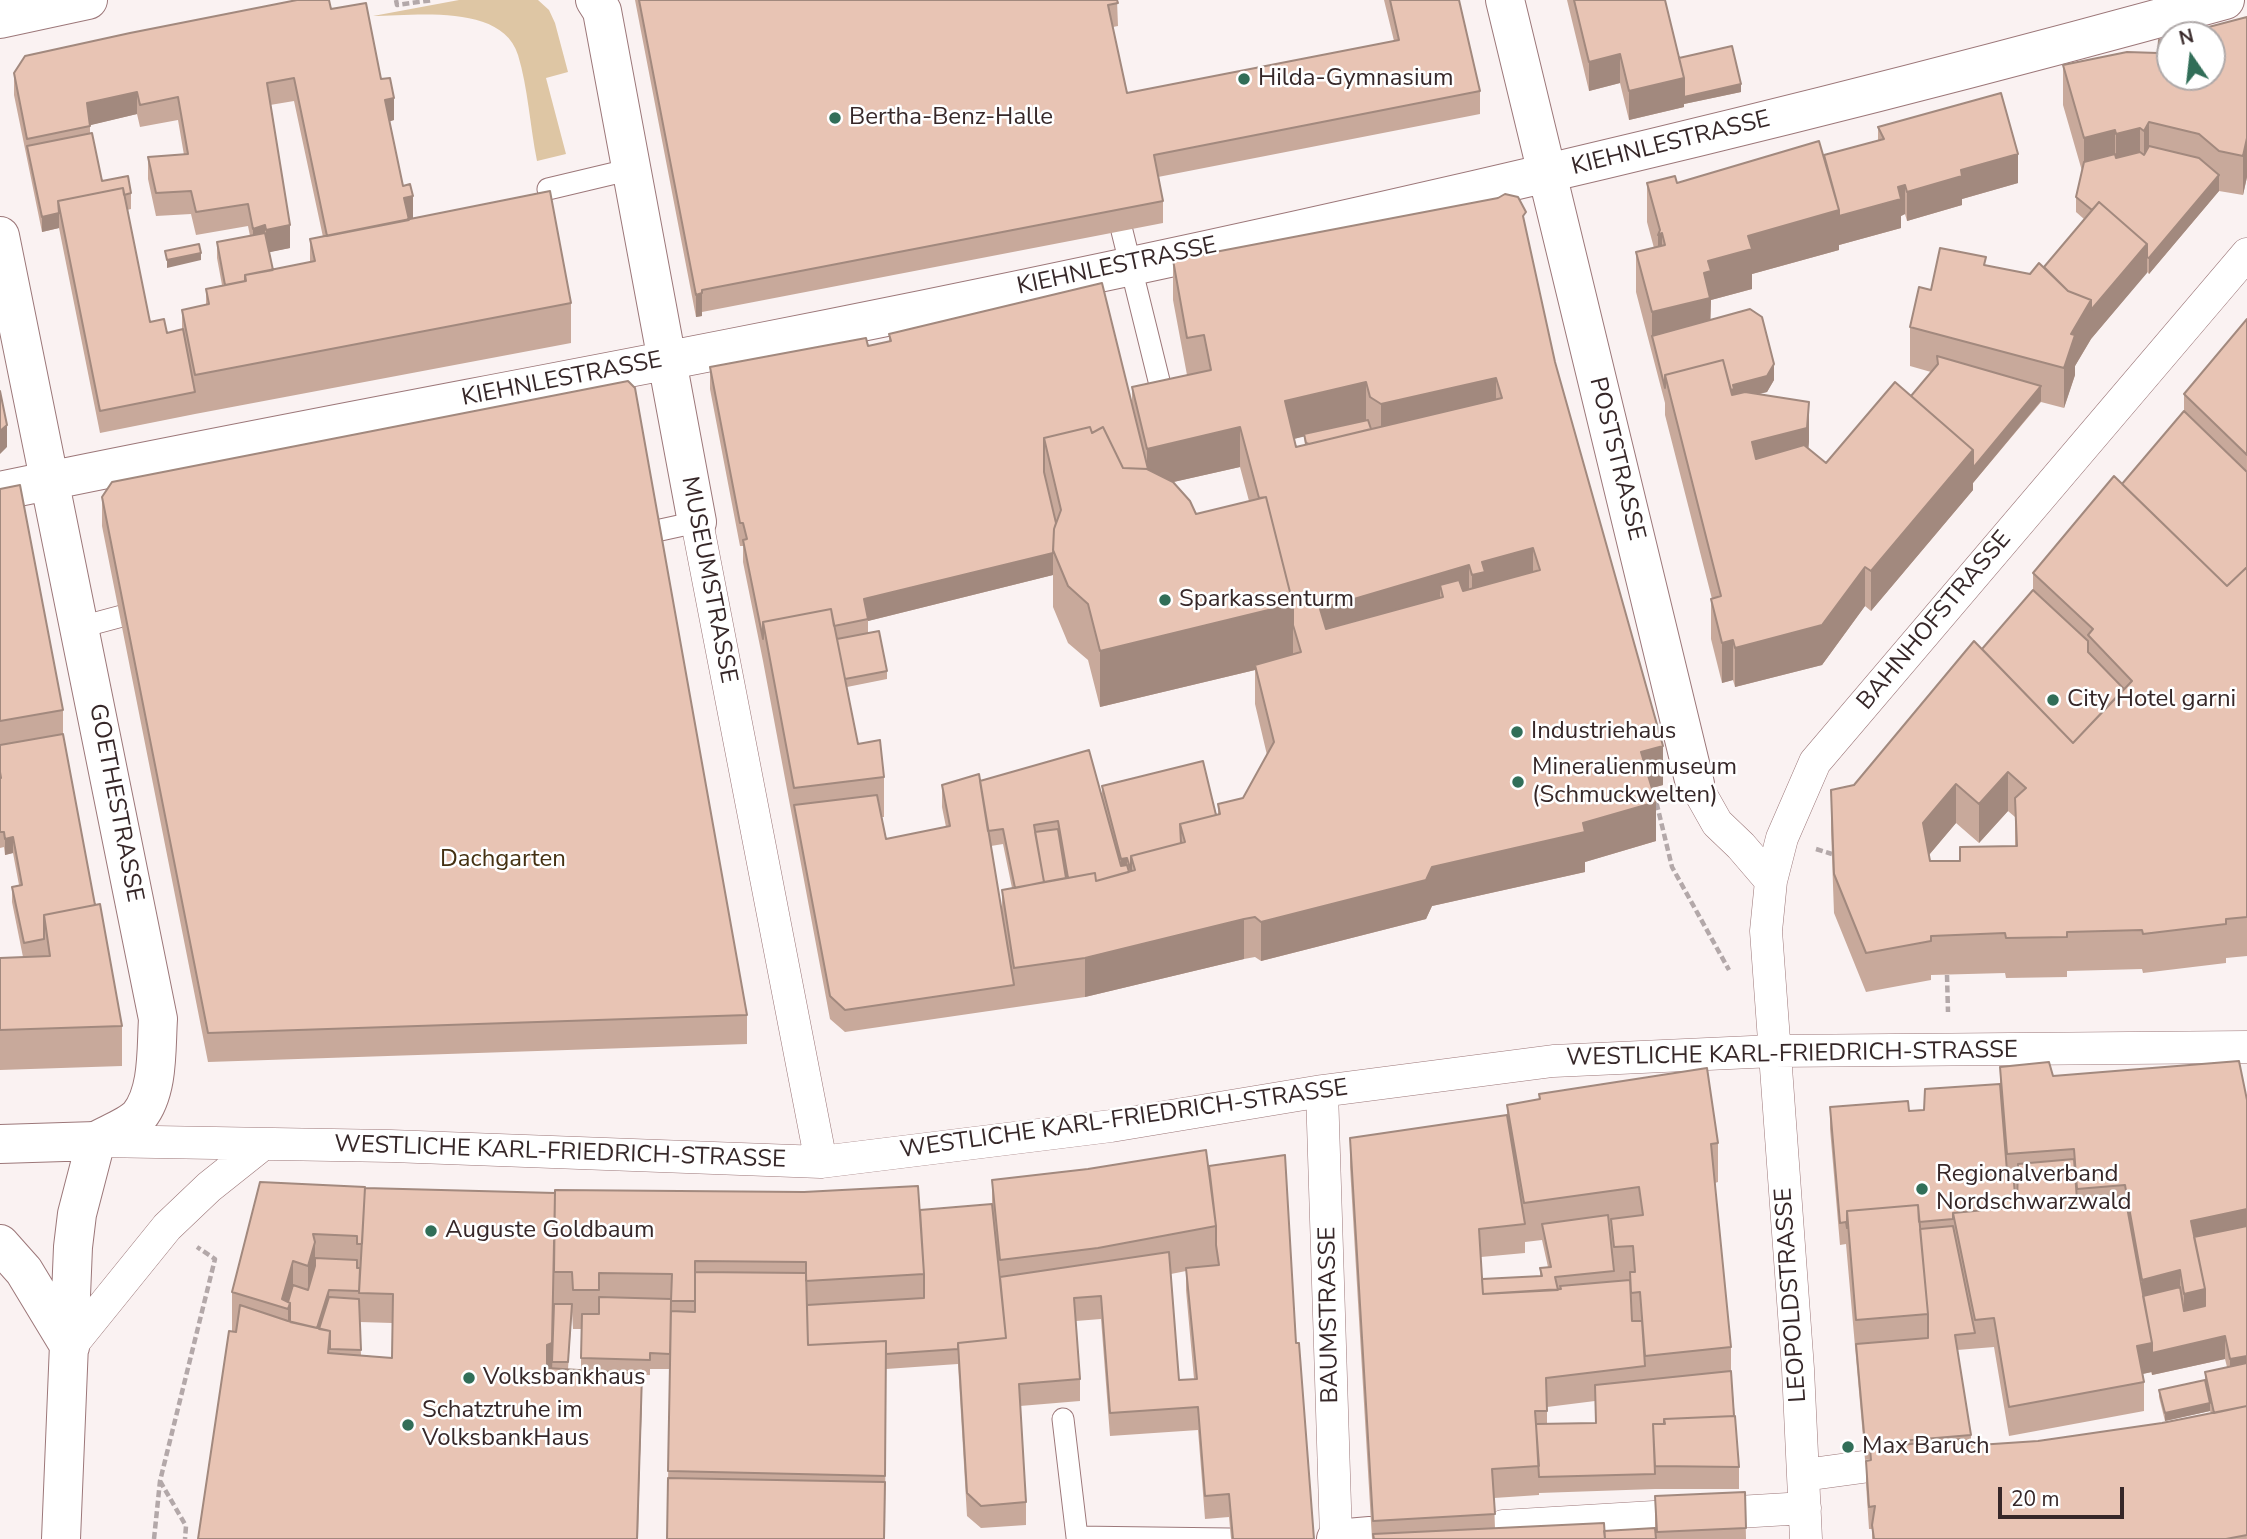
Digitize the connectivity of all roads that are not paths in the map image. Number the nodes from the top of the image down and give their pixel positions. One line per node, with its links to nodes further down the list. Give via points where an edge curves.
1 (88, 0): 5 (street)
2 (595, 0): 6 (street, MUSEUMSTRASSE, via 602,11)
3 (2225, 0): 7 (street, KIEHNLESTRASSE, via 2078,28)
4 (1507, 4): 7 (street, POSTSTRASSE)
5 (0, 19)
6 (632, 169): 8 (lane); 12 (street, MUSEUMSTRASSE)
7 (1546, 176): 10 (street, KIEHNLESTRASSE); 20 (street, POSTSTRASSE)
8 (548, 189)
9 (0, 236): 14 (street, GOETHESTRASSE)
10 (1127, 247): 12 (street, KIEHNLESTRASSE); 13 (lane)
11 (2247, 254): 21 (street, BAHNHOFSTRASSE, via 1815,762 1782,838)
12 (664, 360): 14 (street, KIEHNLESTRASSE); 16 (street, MUSEUMSTRASSE)
13 (1166, 410)
14 (49, 481): 15 (street, KIEHNLESTRASSE); 19 (street, GOETHESTRASSE)
15 (0, 491)
16 (696, 522): 17 (lane); 28 (street, MUSEUMSTRASSE)
17 (656, 531)
18 (122, 616): 19 (lane)
19 (81, 626): 25 (street, GOETHESTRASSE, via 158,1019 156,1063 138,1116)
20 (1695, 784): 21 (street, POSTSTRASSE, via 1717,823)
21 (1770, 881): 23 (street, BAHNHOFSTRASSE, via 1766,968)
22 (2247, 1047): 23 (street, WESTLICHE KARL-FRIEDRICH-STRASSE)
23 (1774, 1051): 24 (street, WESTLICHE KARL-FRIEDRICH-STRASSE, via 1553,1061); 33 (street, LEOPOLDSTRASSE)
24 (1322, 1091): 28 (street, WESTLICHE KARL-FRIEDRICH-STRASSE, via 1111,1126); 36 (street, BAUMSTRASSE)
25 (96, 1141): 26 (street, WESTLICHE KARL-FRIEDRICH-STRASSE); 27 (street, WESTLICHE KARL-FRIEDRICH-STRASSE); 30 (street, via 77,1214)
26 (0, 1144)
27 (263, 1144): 28 (street, WESTLICHE KARL-FRIEDRICH-STRASSE); 30 (street, via 167,1227)
28 (821, 1161)
29 (0, 1244): 30 (street, via 23,1270)
30 (70, 1347): 37 (street)
31 (1063, 1419): 38 (lane, via 1077,1537)
32 (1870, 1466): 33 (street)
33 (1804, 1475): 34 (street, LEOPOLDSTRASSE)
34 (1806, 1524): 35 (street)
35 (1503, 1526)
36 (1339, 1537)
37 (61, 1539)
38 (1230, 1539)

